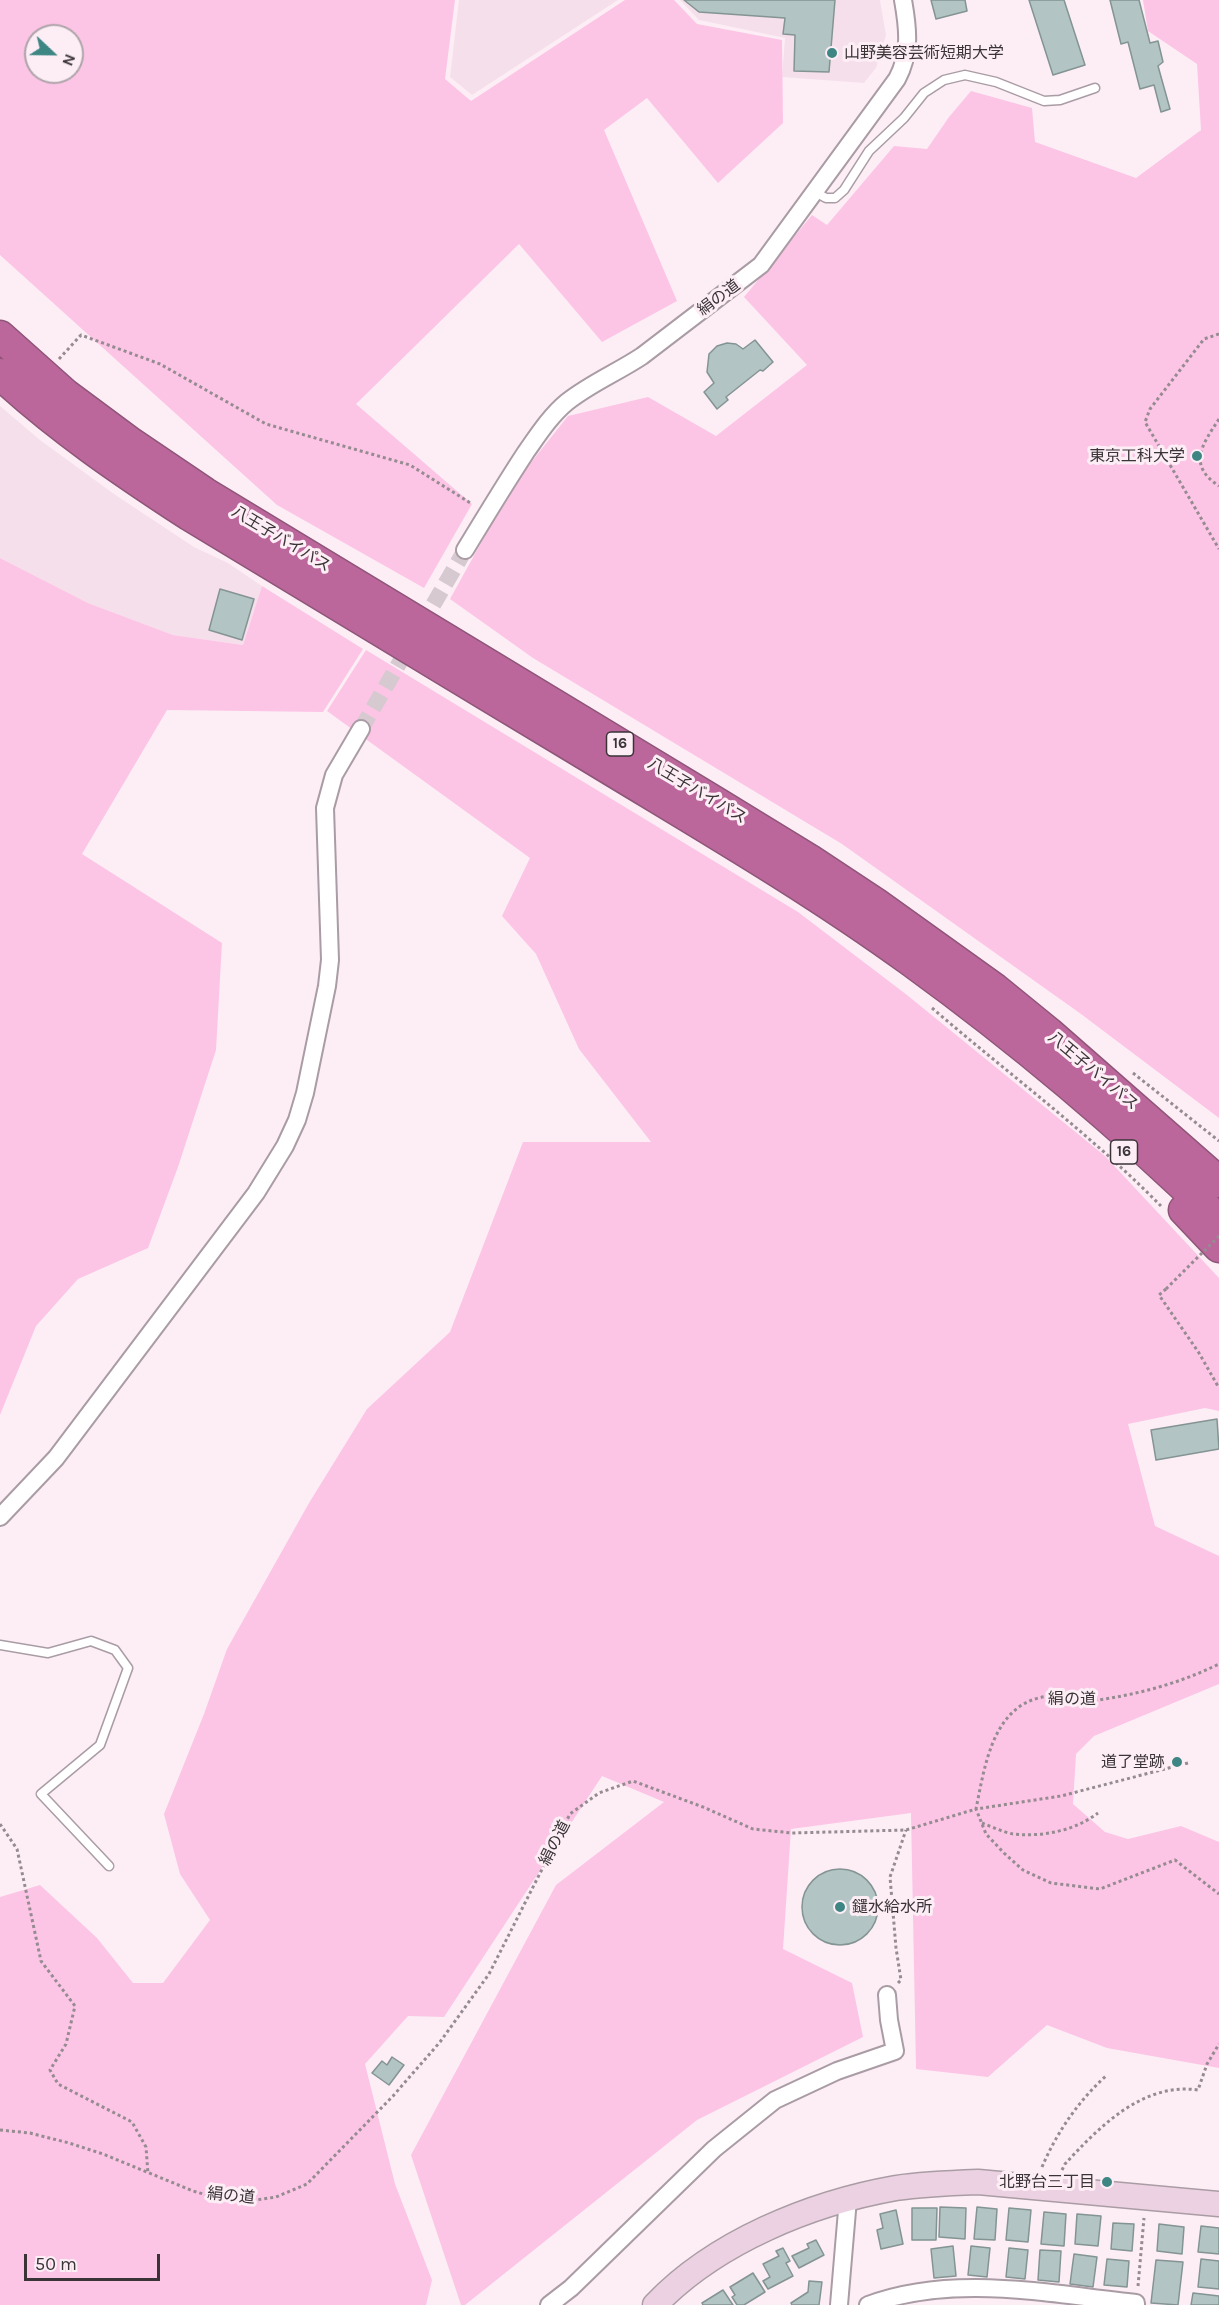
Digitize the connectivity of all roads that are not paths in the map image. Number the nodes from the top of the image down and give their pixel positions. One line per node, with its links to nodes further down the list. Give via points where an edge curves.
1 (903, 0): 3 (street, 絹の道, via 908,36 904,67)
2 (1095, 88): 3 (lane, via 1044,101 996,82 965,75 944,80 924,93 869,152 835,198)
3 (815, 192): 6 (street, 絹の道, via 750,275 627,367 600,379 566,403 533,442)
4 (0, 336): 9 (highway, 八王子バイパス / 16, via 65,394 205,493 717,802 875,903 995,989)
5 (0, 374): 8 (highway, 八王子バイパス / 16, via 114,465 179,509 796,883 911,961)
6 (465, 550)
7 (361, 729): 14 (street, via 334,775 325,807 330,960 305,1093 290,1137 272,1171 69,1441)
8 (1032, 1054): 12 (highway, 八王子バイパス / 16); 13 (highway, 16, via 1114,1143 1171,1197)
9 (1142, 1113): 10 (highway, 16); 11 (highway, 八王子バイパス / 16)
10 (1219, 1166)
11 (1219, 1182)
12 (1219, 1220)
13 (1212, 1251)
14 (0, 1517)
15 (0, 1645): 16 (lane, via 48,1653 91,1641 115,1650 128,1668 100,1745 40,1794)
16 (109, 1866)
17 (887, 1995): 23 (street, via 896,2051 837,2070 775,2100 714,2149)
18 (848, 2199): 19 (street, via 896,2188 978,2182); 24 (street, via 745,2239 697,2269); 25 (street)
19 (1219, 2204)
20 (941, 2297): 21 (street, via 987,2288); 26 (street, via 891,2296)
21 (1038, 2299): 22 (street)
22 (1136, 2304)
23 (549, 2305)
24 (655, 2305)
25 (840, 2305)
26 (868, 2305)

